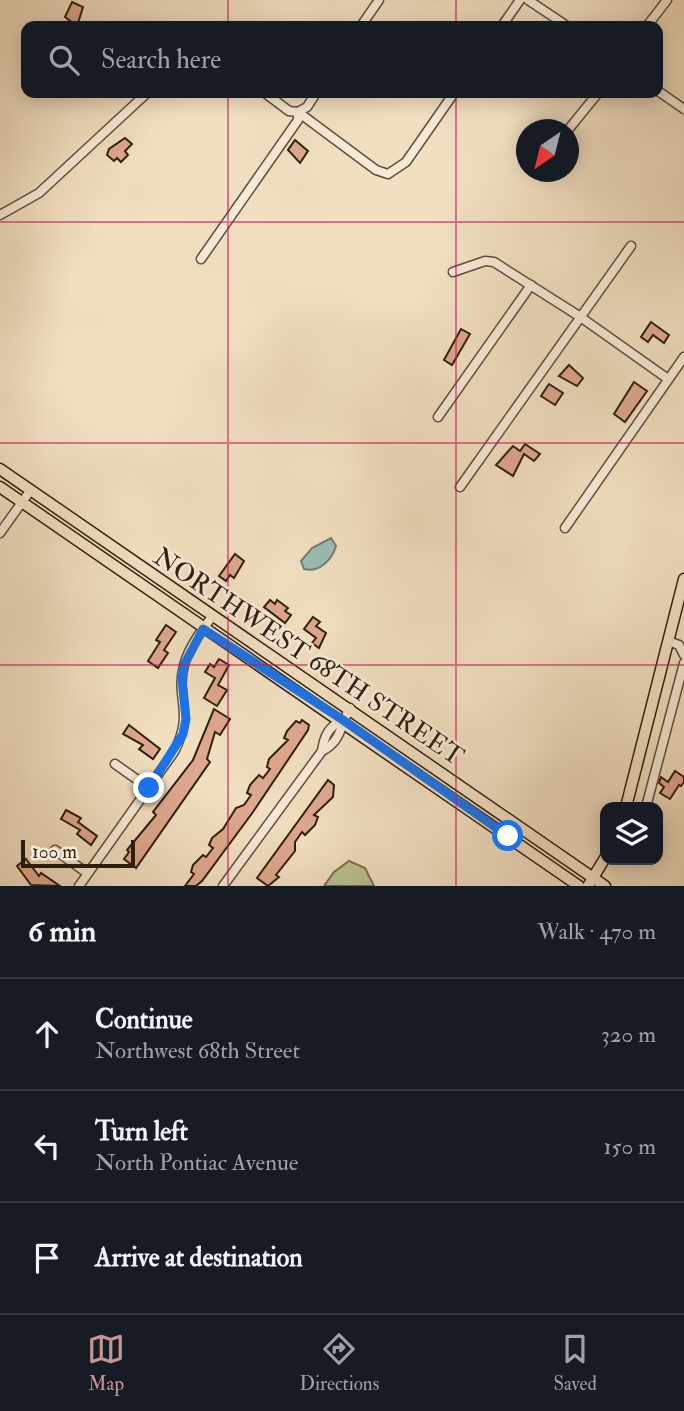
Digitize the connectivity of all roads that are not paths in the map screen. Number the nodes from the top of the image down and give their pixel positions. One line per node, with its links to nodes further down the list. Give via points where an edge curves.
1 (379, 0): 5 (street)
2 (520, 0): 6 (street)
3 (528, 0): 7 (street)
4 (667, 0): 8 (street)
5 (364, 21)
6 (505, 21)
7 (560, 21)
8 (651, 21)
9 (663, 94): 15 (street)
10 (142, 98): 18 (street, via 39,193)
11 (272, 98): 16 (street)
12 (313, 98): 16 (street)
13 (451, 98): 16 (street, via 406,162 388,174 376,170)
14 (594, 98): 17 (street)
15 (684, 109)
16 (298, 112): 20 (street, via 298,120)
17 (578, 119)
18 (0, 215)
19 (631, 246): 23 (street)
20 (201, 259)
21 (453, 272): 22 (street, via 494,262)
22 (531, 285): 23 (street); 26 (street)
23 (579, 316): 25 (street); 29 (street)
24 (684, 357): 25 (street)
25 (668, 379): 32 (street)
26 (438, 417)
27 (0, 470): 30 (main road, NORTHWEST 68TH STREET)
28 (0, 487): 31 (main road, NORTHWEST 68TH STREET)
29 (460, 487)
30 (30, 491): 31 (street); 35 (main road, NORTHWEST 68TH STREET)
31 (22, 503): 33 (street); 36 (main road, NORTHWEST 68TH STREET)
32 (565, 528)
33 (0, 533)
34 (684, 579): 37 (main road)
35 (212, 617): 36 (street); 40 (main road, NORTHWEST 68TH STREET)
36 (203, 629): 41 (main road, NORTHWEST 68TH STREET); 43 (street, via 184,665 183,734)
37 (668, 641): 38 (street, via 679,645); 44 (main road)
38 (684, 655)
39 (684, 663): 45 (street)
40 (350, 708): 41 (street); 46 (main road, NORTHWEST 68TH STREET)
41 (343, 720): 47 (main road, NORTHWEST 68TH STREET); 53 (street, via 333,724 323,739 322,751)
42 (115, 764): 43 (street)
43 (149, 788): 50 (street)
44 (627, 802)
45 (647, 802)
46 (517, 824): 47 (main road); 51 (main road, NORTHWEST 68TH STREET)
47 (508, 836): 54 (main road, NORTHWEST 68TH STREET)
48 (55, 850): 50 (street)
49 (601, 865): 51 (main road)
50 (87, 873): 52 (street)
51 (591, 882): 55 (main road, NORTHWEST 68TH STREET)
52 (79, 886)
53 (223, 886)
54 (579, 886)
55 (605, 886)

